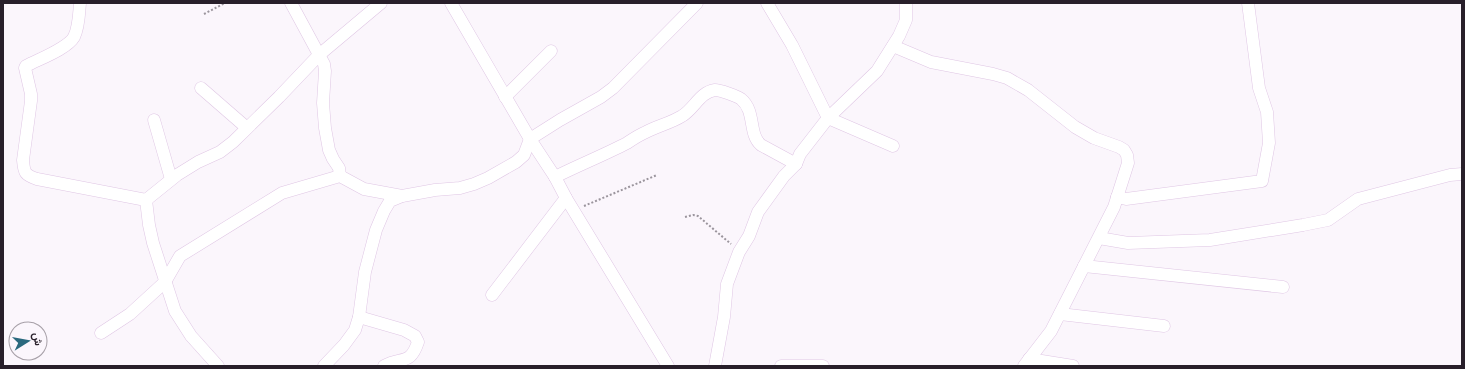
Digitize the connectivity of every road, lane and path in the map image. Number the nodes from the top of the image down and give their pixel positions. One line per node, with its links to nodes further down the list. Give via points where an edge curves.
1 (80, 3): 30 (street, via 76,29 70,42 25,68 31,102 23,160 24,171 28,176 37,179)
2 (225, 3): 10 (path)
3 (291, 3): 13 (street)
4 (381, 3): 13 (street)
5 (451, 3): 15 (street)
6 (697, 3): 19 (street, via 601,98)
7 (767, 3): 16 (street, via 792,45)
8 (1248, 3): 28 (street, via 1259,88 1267,112 1269,143 1262,181 1126,199)
9 (905, 4): 11 (street, via 906,20)
10 (204, 14)
11 (893, 46): 16 (street, via 877,71); 28 (street, via 931,62 1006,78 1028,90 1075,127 1124,150 1128,163)
12 (551, 51): 15 (street)
13 (319, 55): 18 (street); 24 (street, via 325,71 325,128 329,150 339,168)
14 (201, 88): 18 (street)
15 (505, 97): 19 (street)
16 (828, 118): 20 (street); 21 (street, via 800,154)
17 (154, 120): 26 (street)
18 (247, 128): 26 (street, via 220,152)
19 (530, 139): 25 (street); 27 (street, via 524,155 488,178 474,184)
20 (893, 146)
21 (796, 164): 25 (street, via 757,141 751,116 741,99 715,90 707,93 682,116 644,132 627,143); 34 (street, via 758,212 749,236)
22 (1462, 174): 33 (street, via 1358,199 1328,220 1303,225 1210,240 1128,243)
23 (656, 175): 31 (path)
24 (340, 176): 27 (street, via 364,189); 36 (street, via 282,193 180,256)
25 (555, 177): 29 (street)
26 (171, 179): 30 (street)
27 (402, 196): 40 (street, via 390,201 376,230)
28 (1117, 197): 33 (street)
29 (566, 198): 31 (street); 38 (street)
30 (146, 200): 36 (street, via 149,225)
31 (573, 210): 47 (street)
32 (685, 217): 34 (path, via 698,216)
33 (1099, 238): 35 (street)
34 (739, 252): 48 (street, via 727,284)
35 (1084, 266): 37 (street); 39 (street)
36 (165, 282): 42 (street, via 130,314); 44 (street, via 175,311 187,330)
37 (1282, 287)
38 (492, 295)
39 (1060, 314): 41 (street); 43 (street, via 1051,331)
40 (359, 317): 45 (street, via 355,330); 46 (street, via 404,330 415,336 418,342 411,356)
41 (1164, 326)
42 (101, 333)
43 (1026, 362): 51 (street)
44 (218, 366)
45 (324, 366)
46 (384, 366)
47 (668, 366)
48 (715, 366)
49 (781, 366): 50 (street)
50 (824, 366)
51 (1073, 366)

